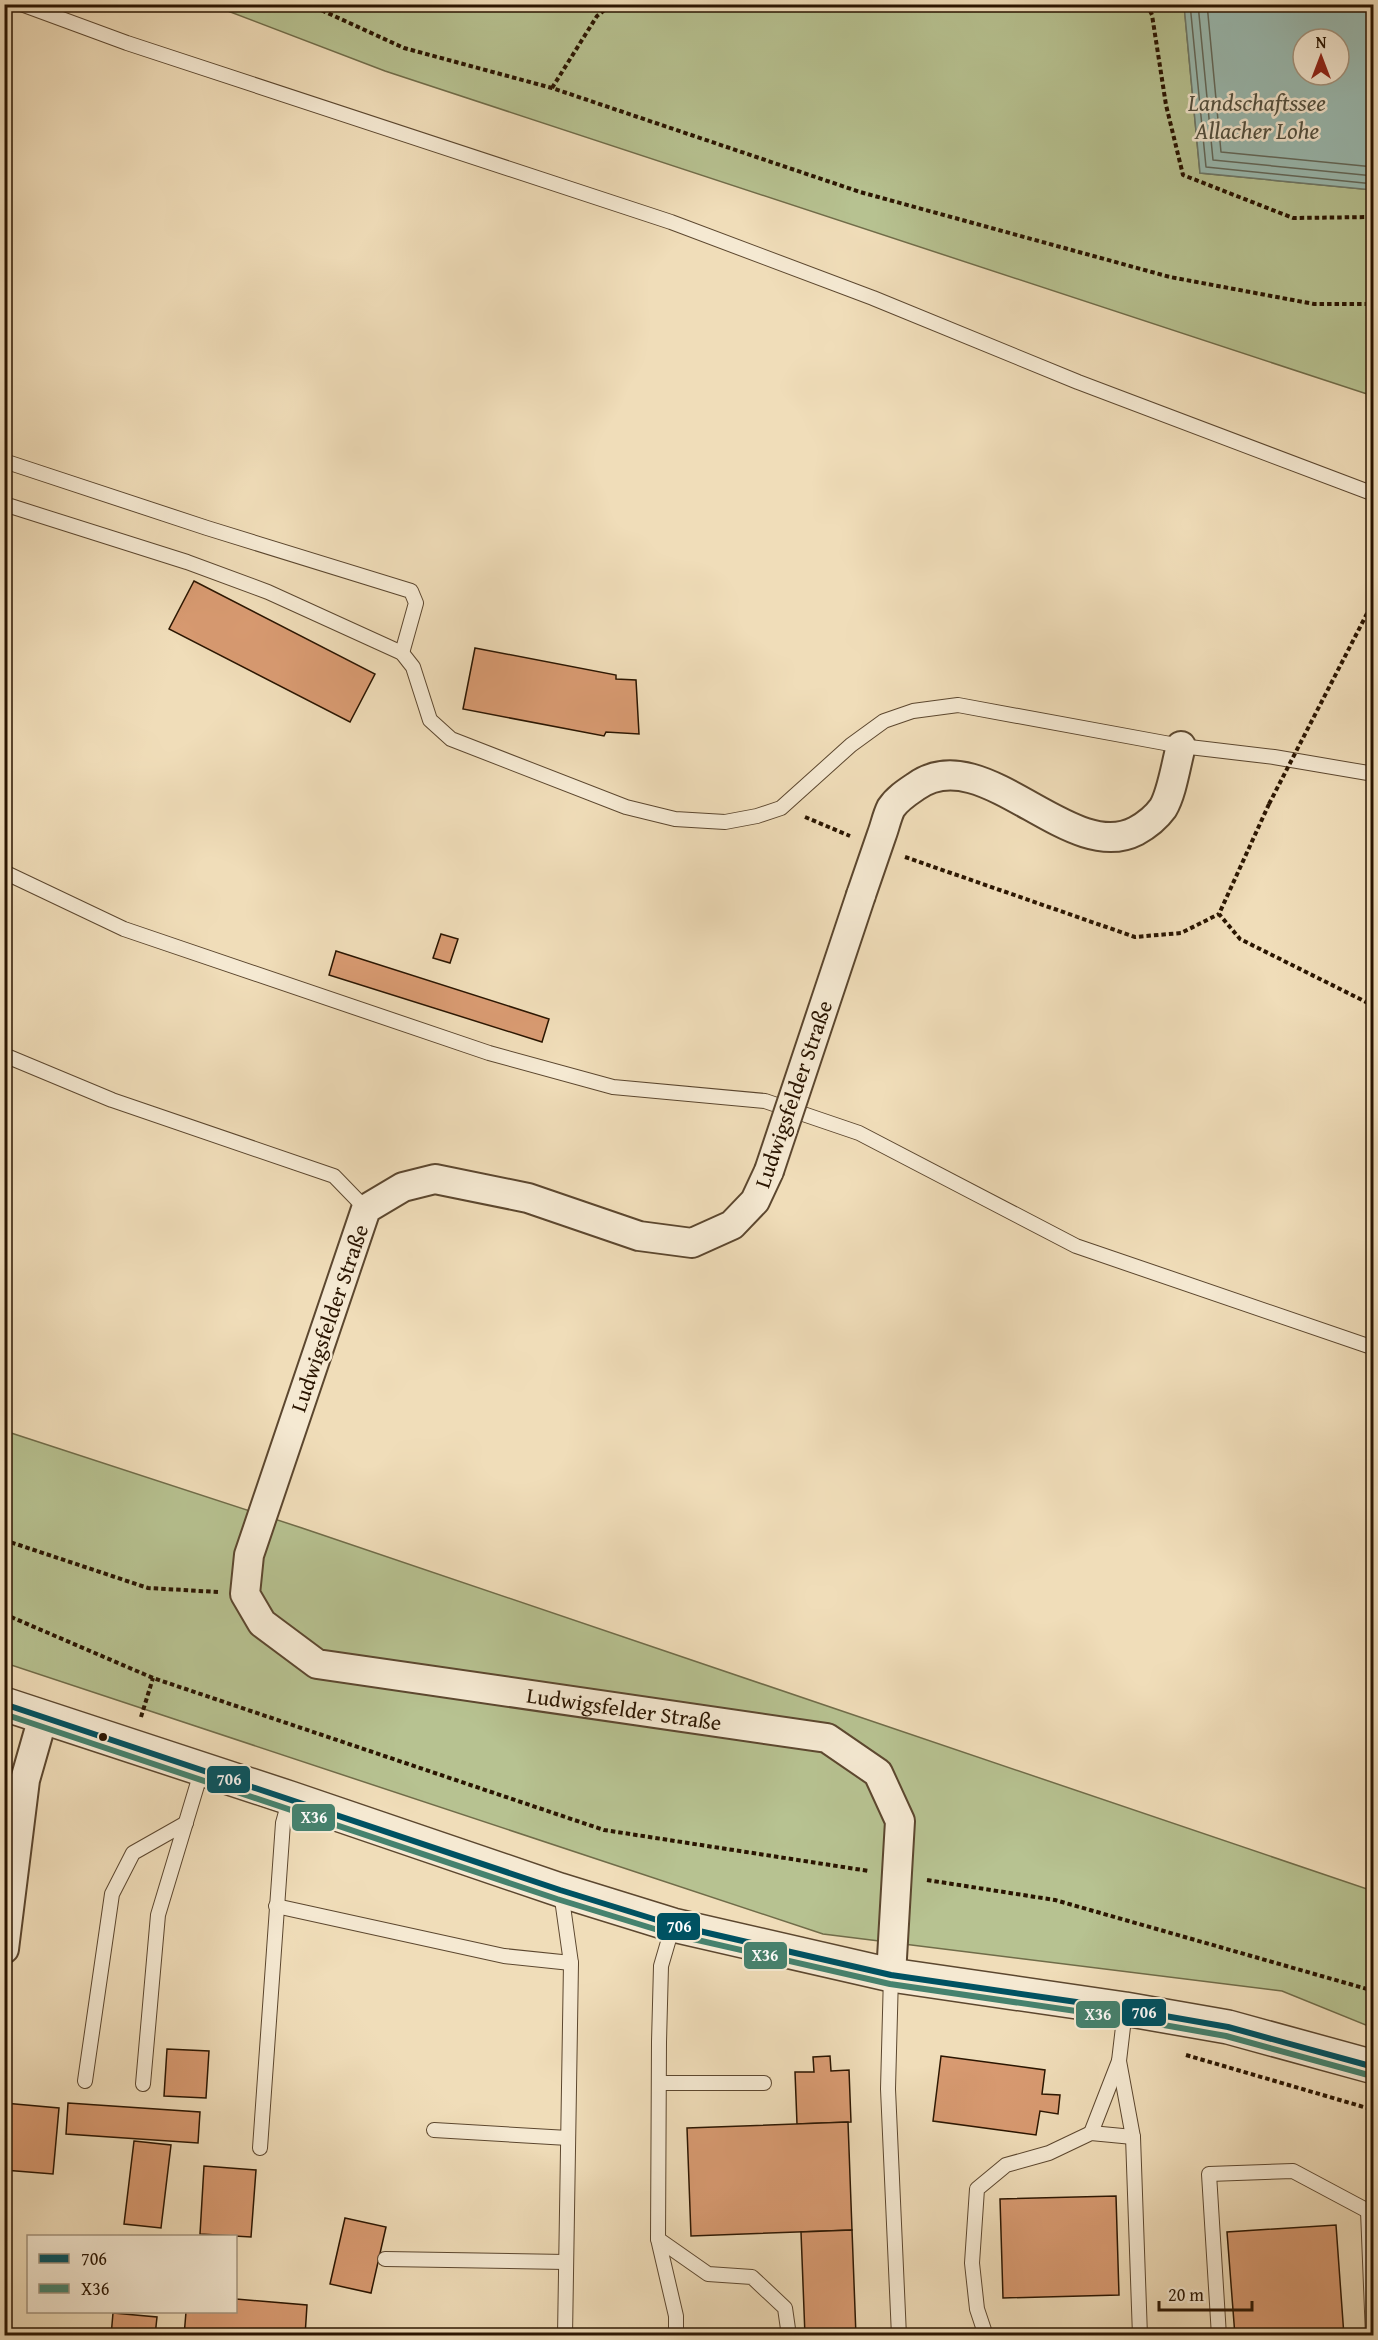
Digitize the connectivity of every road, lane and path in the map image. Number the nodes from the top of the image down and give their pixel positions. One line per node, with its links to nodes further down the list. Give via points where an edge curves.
1 (21, 4): 9 (lane, via 160,54 670,222)
2 (308, 4): 5 (path, via 404,48)
3 (612, 4): 5 (path, via 597,16)
4 (1147, 4): 6 (path, via 1183,176 1293,218)
5 (552, 88): 7 (path, via 860,192 1170,277 1314,304)
6 (1374, 217)
7 (1374, 304)
8 (4, 461): 12 (lane, via 411,591 417,603)
9 (1374, 494)
10 (4, 504): 12 (lane, via 197,565 268,592)
11 (1374, 600): 18 (path, bridge, via 1269,804)
12 (402, 653): 13 (lane, via 413,667 430,720 451,739 626,807 675,819 726,822 782,808 851,745 884,721 913,711 958,705)
13 (1181, 747): 14 (lane); 16 (street, Ludwigsfelder Straße, via 1164,806 1151,823 1128,835 1106,838 1082,833 994,786 956,776 936,776 910,790)
14 (1374, 774)
15 (812, 820): 16 (path)
16 (865, 843): 18 (path, via 1135,937 1181,933); 21 (street, Ludwigsfelder Straße, bridge, via 861,895 769,1171 755,1201 732,1225 692,1243 639,1236 528,1198 435,1179 403,1187)
17 (4, 872): 22 (lane, via 124,929 489,1053 613,1088 765,1101 859,1133 1076,1246)
18 (1219, 914): 19 (path, via 1240,939)
19 (1373, 1005)
20 (4, 1055): 21 (lane, via 112,1100 334,1176)
21 (366, 1209): 24 (street, Ludwigsfelder Straße, via 249,1555)
22 (1374, 1348)
23 (4, 1540): 24 (path, via 148,1588)
24 (245, 1594): 31 (street, Ludwigsfelder Straße, via 262,1623 316,1664 827,1738 878,1773 900,1821)
25 (4, 1614): 31 (path, via 153,1678 604,1830)
26 (4, 1704): 27 (street)
27 (43, 1717): 28 (street); 35 (street, via 25,1780)
28 (202, 1769): 29 (street); 30 (lane)
29 (290, 1798): 32 (street); 33 (lane, via 283,1823)
30 (186, 1823): 42 (lane, via 133,1853 112,1894); 45 (lane, via 158,1915)
31 (896, 1876): 37 (street, Ludwigsfelder Straße); 38 (path, via 1055,1900)
32 (560, 1890): 34 (street); 36 (lane)
33 (276, 1906): 36 (lane, via 504,1956); 50 (lane)
34 (673, 1925): 37 (street); 43 (lane, via 661,1966)
35 (4, 1949)
36 (571, 1963): 49 (lane)
37 (891, 1975): 39 (street); 58 (lane, via 888,2089)
38 (1374, 1991)
39 (1125, 2009): 40 (lane); 41 (street, via 1228,2027)
40 (1119, 2061): 47 (lane); 48 (lane)
41 (1374, 2067)
42 (85, 2081)
43 (658, 2083): 44 (lane); 52 (lane)
44 (764, 2083)
45 (143, 2084)
46 (434, 2130): 49 (lane)
47 (1091, 2133): 48 (lane); 59 (lane, via 1006,2165 977,2188 972,2264 977,2309)
48 (1133, 2137): 60 (lane)
49 (568, 2138): 54 (lane)
50 (260, 2148)
51 (1371, 2208): 61 (lane, via 1293,2170 1209,2174); 62 (lane)
52 (658, 2239): 56 (lane, via 676,2316); 57 (lane, via 708,2274 752,2277 784,2308)
53 (385, 2259): 54 (lane)
54 (566, 2262): 55 (lane)
55 (565, 2336)
56 (676, 2336)
57 (789, 2336)
58 (899, 2336)
59 (987, 2336)
60 (1140, 2336)
61 (1219, 2336)
62 (1373, 2336)

